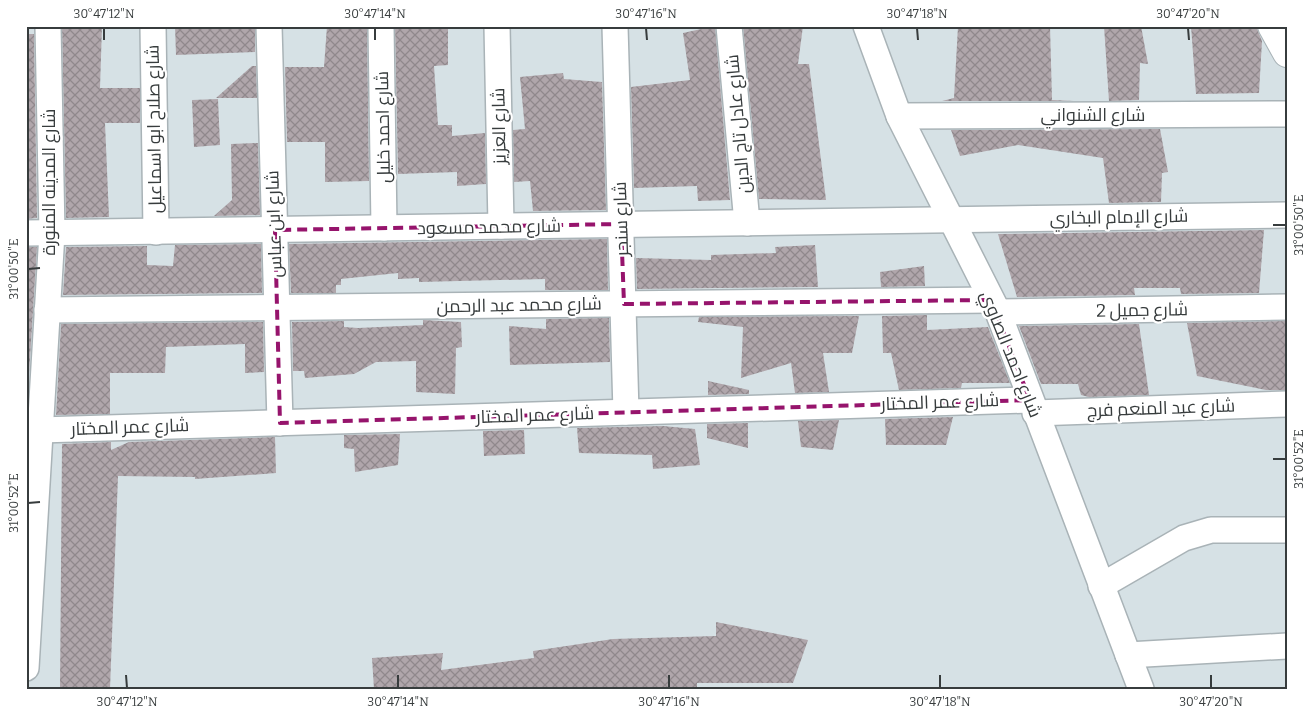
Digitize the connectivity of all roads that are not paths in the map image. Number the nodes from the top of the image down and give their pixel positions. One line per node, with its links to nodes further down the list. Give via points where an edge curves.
1 (48, 26): 20 (street, شارع المدينه المنورة)
2 (152, 26): 18 (street, شارع صلاح ابو اسماعيل)
3 (269, 26): 17 (street, شارع ابن عباس)
4 (381, 26): 16 (street, شارع احمد خليل)
5 (497, 26): 15 (street, شارع العزيز)
6 (615, 26): 14 (street, شارع سنجر)
7 (729, 26): 13 (street, شارع عادل تاج الدين)
8 (866, 26): 10 (street, شارع احمد الصاوي)
9 (1287, 114): 10 (street, شارع الشنواني)
10 (899, 116): 12 (street, شارع احمد الصاوي)
11 (1287, 215): 12 (street, شارع الإمام البخاري)
12 (952, 220): 13 (street, شارع محمد مسعود); 22 (street, شارع احمد الصاوي)
13 (747, 222): 14 (street, شارع محمد مسعود)
14 (621, 224): 15 (street, شارع محمد مسعود); 21 (street, شارع سنجر)
15 (501, 226): 16 (street, شارع محمد مسعود)
16 (384, 228): 17 (street, شارع محمد مسعود)
17 (274, 230): 18 (street, شارع محمد مسعود); 23 (street, شارع ابن عباس)
18 (156, 232): 20 (street, شارع محمد مسعود)
19 (26, 233): 20 (street, شارع محمد مسعود)
20 (52, 233): 25 (street, شارع المدينه المنورة)
21 (624, 304): 22 (street, شارع محمد عبد الرحمن); 23 (street, شارع محمد عبد الرحمن); 28 (street, شارع سنجر)
22 (995, 306): 24 (street, شارع جميل 2); 27 (street, شارع احمد الصاوي)
23 (276, 307): 25 (street, شارع محمد عبد الرحمن); 29 (street, شارع ابن عباس)
24 (1287, 307)
25 (47, 310): 30 (street, شارع المدينه المنورة)
26 (1287, 404): 27 (street, شارع عبد المنعم فرج)
27 (1033, 406): 28 (street, شارع عمر المختار); 33 (street, شارع احمد الصاوي)
28 (626, 412): 29 (street, شارع عمر المختار)
29 (280, 422): 30 (street, شارع عمر المختار)
30 (40, 430): 32 (street, شارع المدينه المنورة)
31 (1287, 530): 33 (street, via 1211,530 1184,538)
32 (29, 581): 36 (street, شارع المدينه المنورة)
33 (1101, 586): 35 (street, شارع احمد الصاوي)
34 (1287, 646): 35 (street)
35 (1128, 655): 37 (street, شارع احمد الصاوي)
36 (26, 668)
37 (1140, 689)

